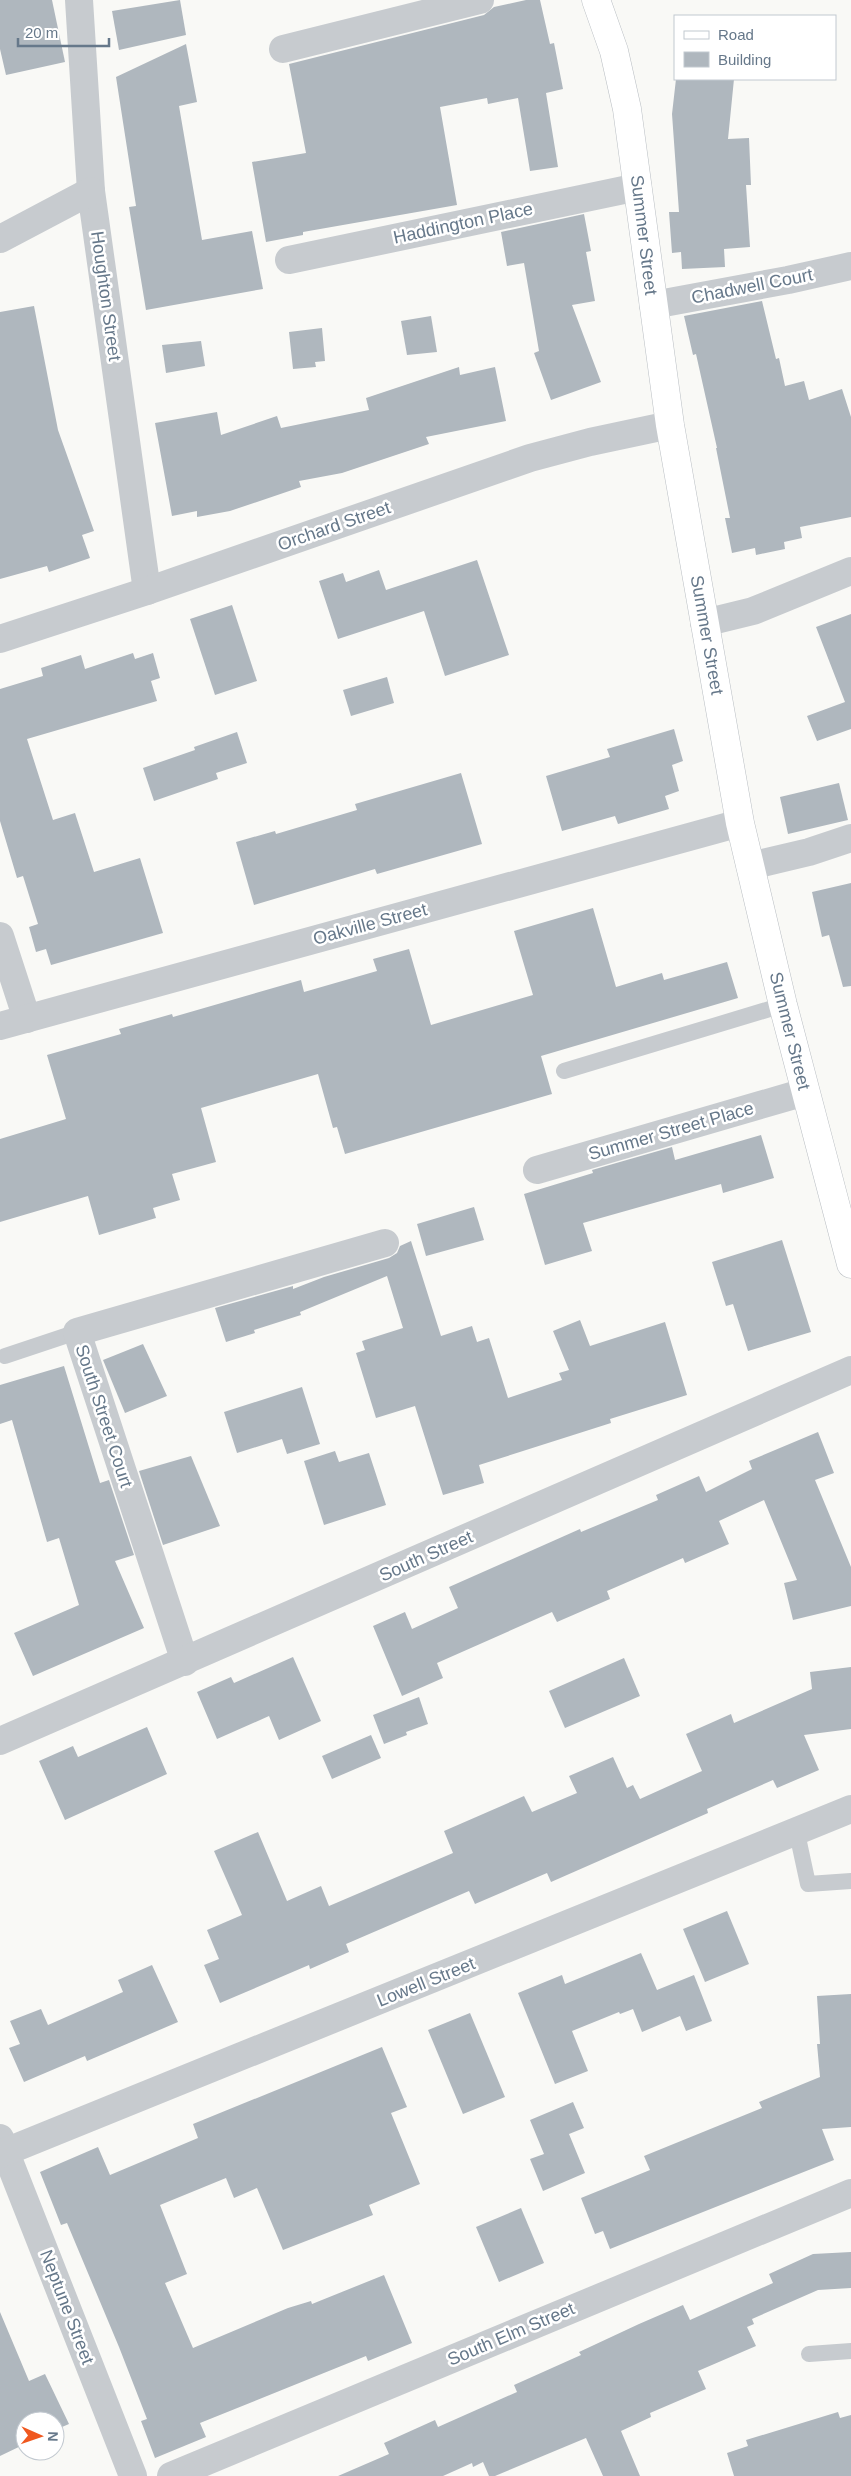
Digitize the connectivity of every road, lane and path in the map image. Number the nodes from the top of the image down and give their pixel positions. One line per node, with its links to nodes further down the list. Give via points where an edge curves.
1 (79, 0): 6 (street, Houghton Street)
2 (480, 0): 4 (street)
3 (596, 0): 5 (main road, Summer Street, via 622,83)
4 (283, 49)
5 (638, 187): 8 (street, Haddington Place); 10 (main road, Summer Street)
6 (91, 191): 7 (street); 13 (street, Houghton Street)
7 (0, 239)
8 (289, 260)
9 (851, 266): 10 (street, Chadwell Court)
10 (653, 305): 11 (main road, Summer Street)
11 (670, 425): 13 (street, Orchard Street, via 530,458); 14 (main road, Summer Street)
12 (851, 571): 14 (street, via 753,611)
13 (147, 591): 15 (street, Orchard Street)
14 (704, 624): 16 (main road, Summer Street)
15 (0, 639)
16 (740, 823): 18 (main road, Summer Street); 21 (street, Oakville Street)
17 (851, 838): 18 (street)
18 (750, 866): 20 (main road, Summer Street)
19 (0, 936): 21 (street)
20 (783, 1005): 23 (lane); 24 (main road, Summer Street)
21 (26, 1019): 22 (street, Oakville Street)
22 (0, 1026)
23 (564, 1071)
24 (805, 1092): 25 (street, Summer Street Place); 27 (main road, Summer Street)
25 (538, 1170)
26 (385, 1243): 28 (street, South Street Court)
27 (851, 1264)
28 (77, 1332): 29 (lane); 31 (street, South Street Court)
29 (5, 1356)
30 (851, 1370): 31 (street, South Street)
31 (185, 1662): 32 (street, South Street)
32 (0, 1741)
33 (851, 1809): 34 (street, Lowell Street)
34 (797, 1833): 35 (lane, via 808,1884); 36 (street, Lowell Street)
35 (851, 1881)
36 (2, 2148): 40 (street, Neptune Street)
37 (851, 2193): 41 (street, South Elm Street)
38 (851, 2351): 39 (lane)
39 (809, 2354)
40 (133, 2476)
41 (171, 2476)

